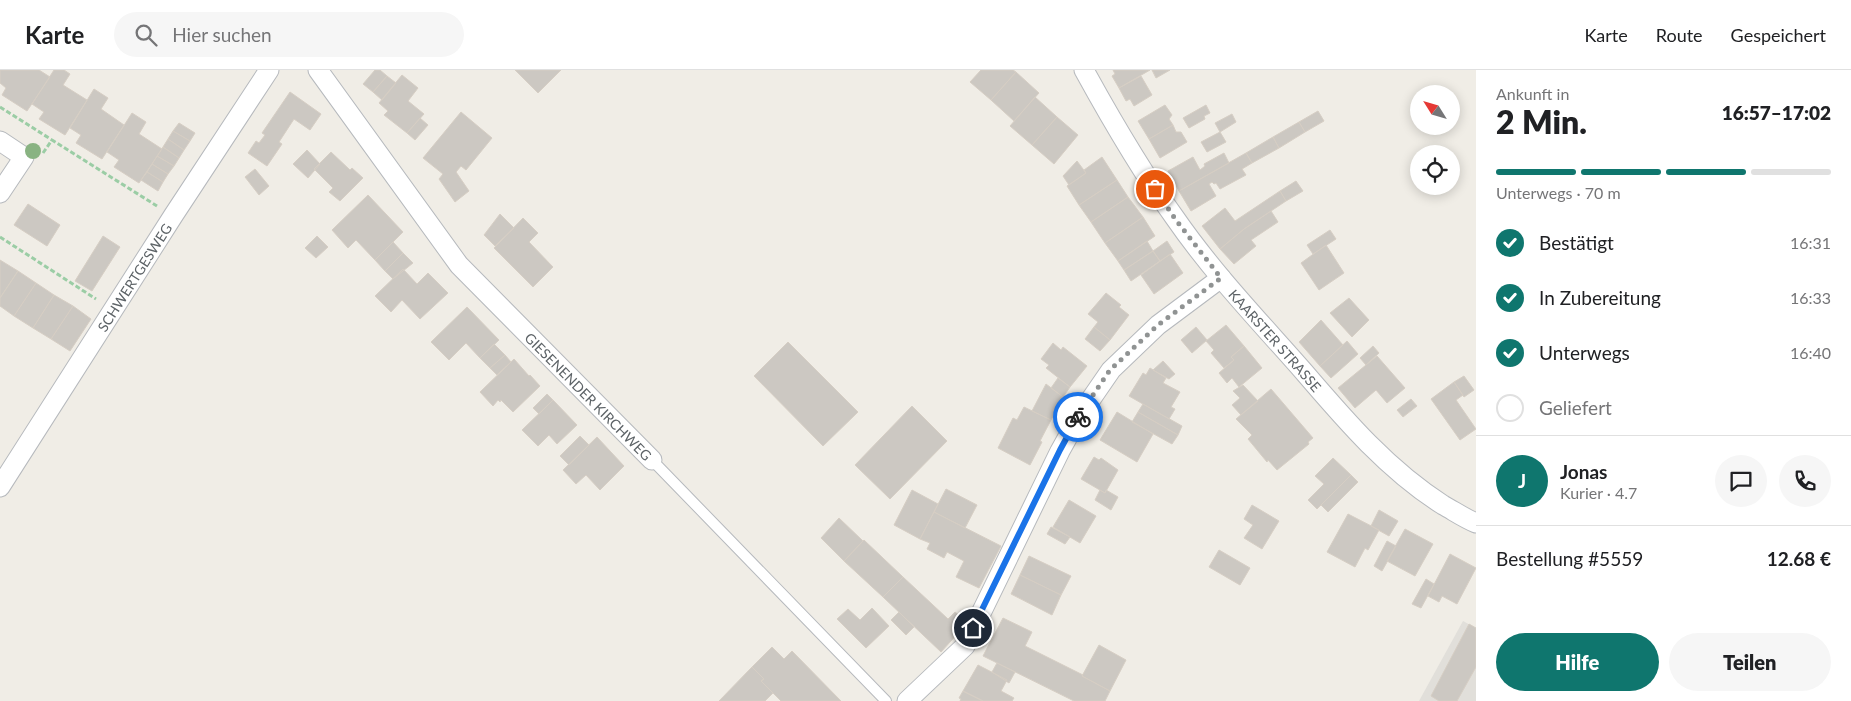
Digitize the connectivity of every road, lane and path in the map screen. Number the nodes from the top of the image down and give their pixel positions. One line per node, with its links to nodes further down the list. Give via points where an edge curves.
1 (270, 70): 9 (street, SCHWERTGESWEG)
2 (318, 70): 13 (street, GIESENENDER KIRCHWEG, via 459,265)
3 (1084, 70): 11 (street, KAARSTER STRASSE, via 1134,158)
4 (0, 107): 5 (path)
5 (52, 140): 7 (path, via 38,160); 9 (path)
6 (0, 142): 7 (street)
7 (24, 157): 8 (street)
8 (0, 193)
9 (173, 216): 12 (street, SCHWERTGESWEG)
10 (0, 237): 12 (path)
11 (1221, 278): 15 (street, KAARSTER STRASSE, via 1384,460 1423,492); 17 (street, via 1158,325 1110,370 1060,450 964,646)
12 (113, 310): 14 (street, SCHWERTGESWEG)
13 (652, 460): 16 (lane, GIESENENDER KIRCHWEG)
14 (0, 487)
15 (1476, 523)
16 (886, 701)
17 (907, 701)

